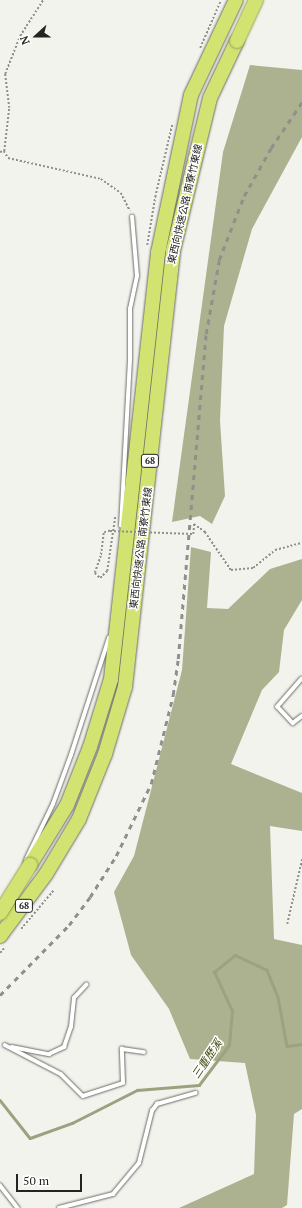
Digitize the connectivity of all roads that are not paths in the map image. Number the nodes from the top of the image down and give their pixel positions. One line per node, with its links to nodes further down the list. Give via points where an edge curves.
1 (236, 0): 10 (highway, 東西向快速公路 南寮竹東線 / 68, bridge, via 191,95 158,253 111,679 90,747 67,804)
2 (256, 0): 11 (highway, 東西向快速公路 南寮竹東線 / 68, bridge, via 210,98 173,251 125,687 105,754 79,819)
3 (132, 217): 4 (lane, via 137,276 130,310 130,360)
4 (120, 535)
5 (120, 548): 6 (lane)
6 (111, 625)
7 (110, 633): 10 (lane, via 53,804)
8 (302, 679): 9 (lane, via 278,707 293,723)
9 (302, 716)
10 (1, 915)
11 (5, 939)
12 (86, 985): 14 (lane, via 74,998 71,1027 64,1047 49,1054)
13 (0, 1042): 14 (lane)
14 (5, 1044): 15 (lane, via 61,1074 83,1096 123,1084 122,1049)
15 (144, 1052)
16 (195, 1093): 19 (lane, via 157,1104 152,1111 138,1163 113,1194)
17 (0, 1186): 18 (lane)
18 (18, 1208)
19 (59, 1208)

